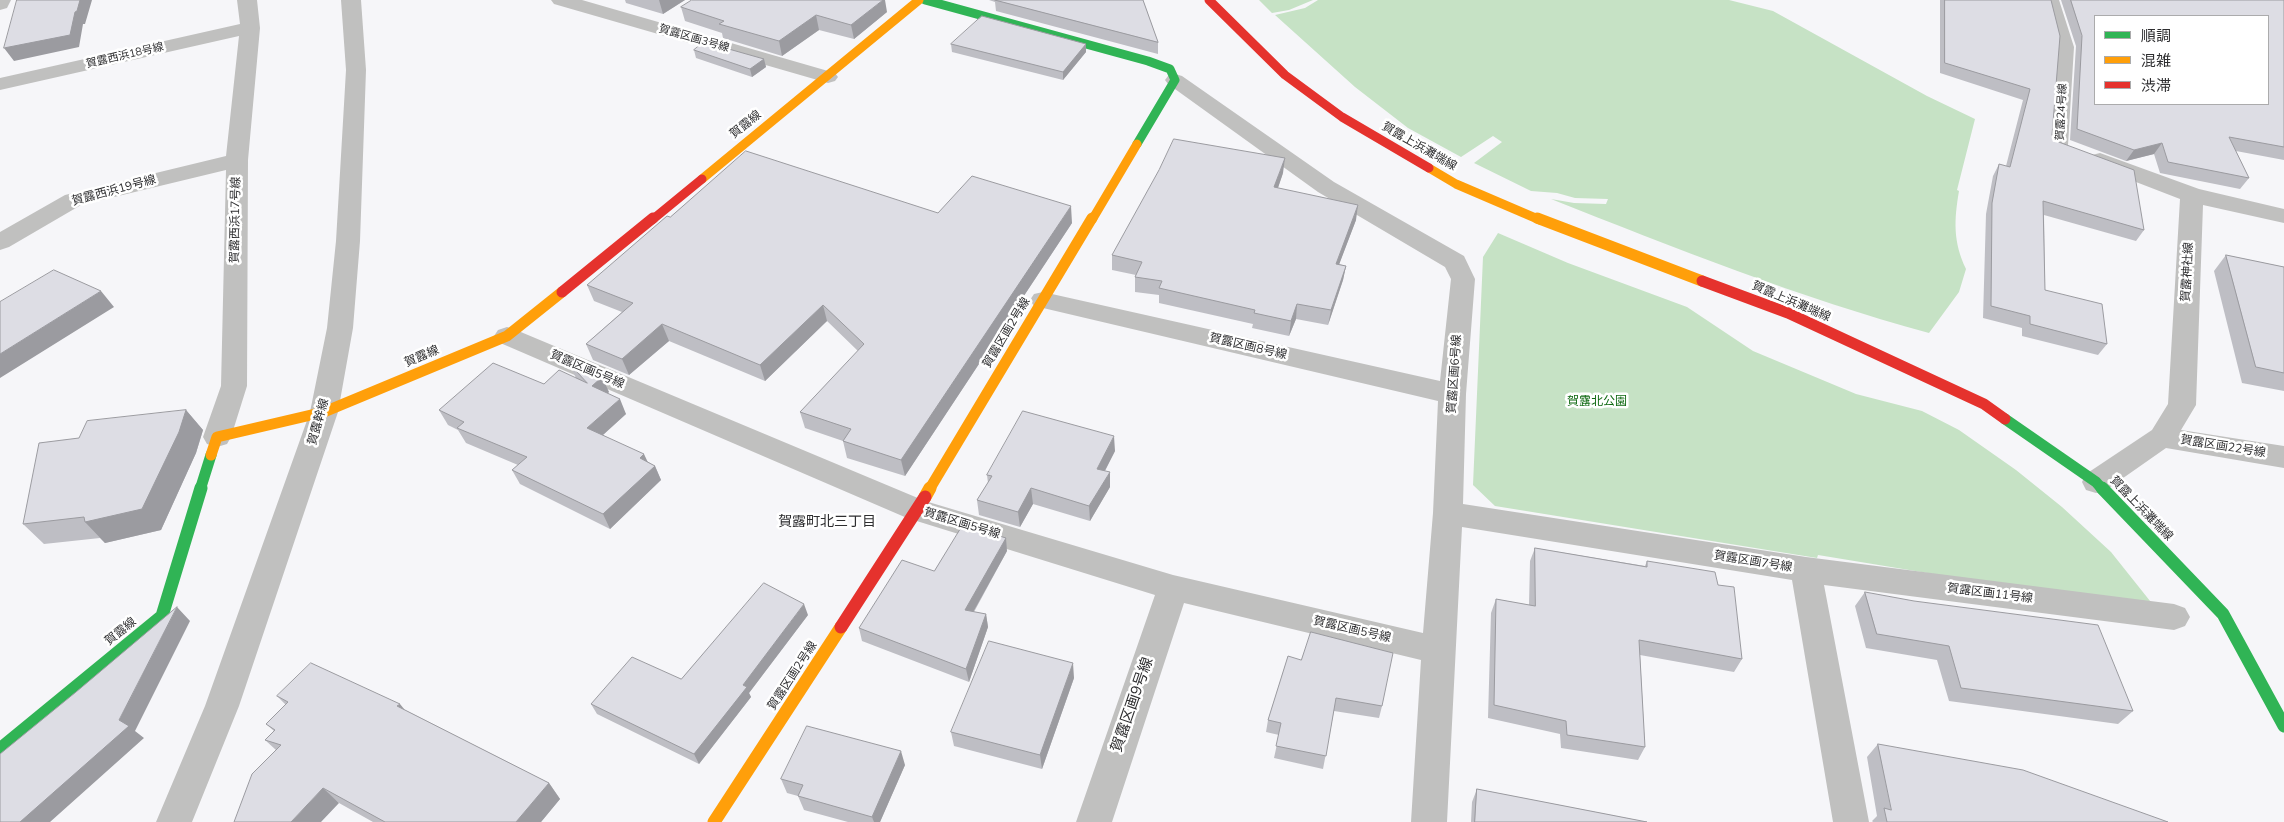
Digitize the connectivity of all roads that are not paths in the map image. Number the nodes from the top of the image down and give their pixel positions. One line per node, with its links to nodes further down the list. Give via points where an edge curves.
1 (1, 0): 9 (street)
2 (247, 0): 11 (street, 賀露西浜17号線)
3 (351, 0): 24 (street, 賀露幹線, via 356,70 348,241 340,328)
4 (561, 0): 12 (street, 賀露区画3号線)
5 (918, 0): 13 (street, 賀露線)
6 (925, 0): 14 (street, via 1148,61 1170,69)
7 (1209, 0): 28 (street, 賀露上浜灘端線, via 1285,76 1342,118 1456,184 1507,207 1788,314 1984,404)
8 (2051, 0): 16 (lane, 賀露24号線, via 2066,48)
9 (0, 4)
10 (679, 14): 12 (street)
11 (250, 28): 15 (street, 賀露西浜18号線); 17 (street, 賀露西浜17号線)
12 (657, 29): 13 (street, 賀露区画3号線)
13 (828, 77): 22 (street, 賀露線)
14 (1175, 80): 21 (street, 賀露区画2号線); 23 (street, 賀露区画6号線, via 1326,187 1455,262 1463,278)
15 (0, 84)
16 (2058, 145): 18 (street, 賀露24号線)
17 (237, 160): 20 (street, 賀露西浜19号線, via 73,200); 25 (street, 賀露西浜17号線, via 234,386)
18 (2192, 195): 19 (street); 26 (street, 賀露神社線, via 2182,406)
19 (2284, 216)
20 (0, 242)
21 (1043, 300): 23 (street, 賀露区画8号線); 29 (street, 賀露区画2号線)
22 (507, 336): 24 (street, 賀露線); 29 (street, 賀露区画5号線)
23 (1452, 394): 30 (street, 賀露区画6号線)
24 (324, 412): 25 (street, 賀露線); 37 (street, 賀露幹線, via 222,706)
25 (217, 437): 36 (street, 賀露線, via 162,616)
26 (2162, 438): 27 (street, 賀露区画22号線); 28 (street)
27 (2284, 457)
28 (2096, 482): 35 (street, 賀露上浜灘端線, via 2224,614)
29 (917, 510): 32 (street, 賀露区画5号線); 38 (street, 賀露区画2号線)
30 (1448, 514): 31 (street, 賀露区画7号線); 34 (street, 賀露区画6号線)
31 (1806, 570): 33 (street, 賀露区画11号線); 41 (street, 賀露区画7号線)
32 (1173, 588): 34 (street, 賀露区画5号線); 39 (street, 賀露区画9号線)
33 (2174, 617)
34 (1438, 650): 40 (street, 賀露区画6号線)
35 (2284, 726)
36 (0, 749)
37 (174, 822)
38 (714, 822)
39 (1094, 822)
40 (1429, 822)
41 (1851, 822)

